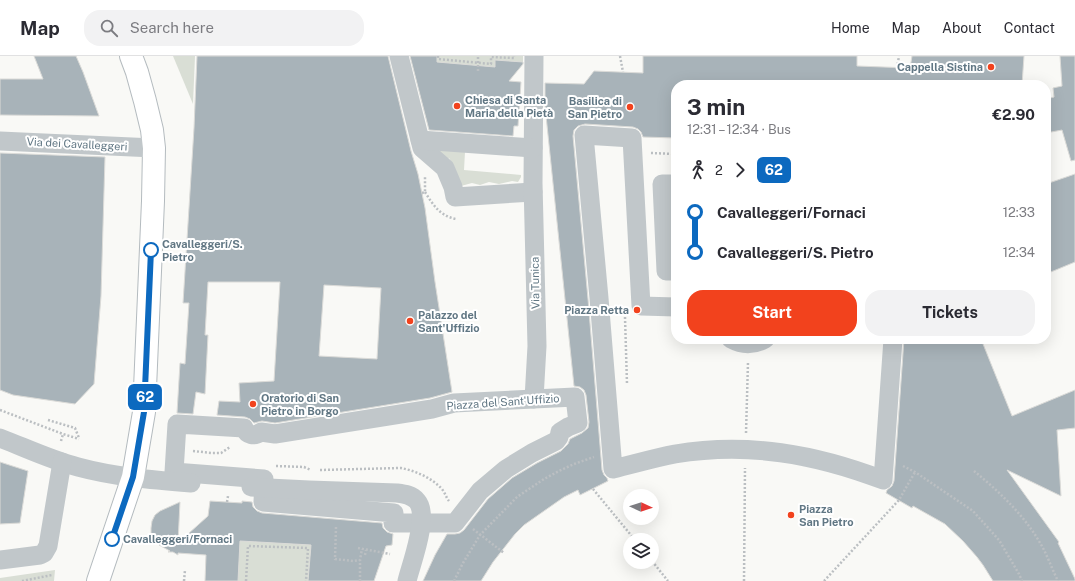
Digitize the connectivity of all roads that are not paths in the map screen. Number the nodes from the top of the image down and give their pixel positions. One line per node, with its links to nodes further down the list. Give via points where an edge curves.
1 (131, 56): 8 (main road, via 146,101)
2 (400, 56): 6 (street)
3 (534, 56): 5 (street, Via Tunica)
4 (544, 56): 5 (street)
5 (533, 82): 9 (street, Via Tunica)
6 (420, 140): 9 (street); 11 (street, via 422,148 444,168 455,197)
7 (0, 141): 8 (street, Via dei Cavalleggeri)
8 (154, 148): 18 (main road, via 144,412)
9 (533, 148): 11 (street, Via Tunica)
10 (671, 184): 12 (street, via 662,184 666,271)
11 (533, 192): 15 (street, Via Tunica, via 537,346)
12 (671, 271)
13 (671, 307): 14 (street, via 641,306 632,138 584,135 613,469 676,454 745,450 818,459 883,480)
14 (893, 344)
15 (534, 399): 19 (street, Piazza del Sant'Uffizio, via 454,403 432,409 275,434 261,432 253,435 248,434 244,428 177,424 174,472 264,479); 20 (street, Piazza del Sant'Uffizio, via 575,397 578,423 560,432 556,441 494,478 455,522)
16 (0, 438): 17 (street)
17 (62, 462): 18 (street); 21 (street, via 48,546 44,553)
18 (133, 477): 19 (street); 22 (main road); 23 (street, via 132,511)
19 (264, 488): 20 (street, via 406,494 417,502 421,510); 20 (street, Piazza del Sant'Uffizio, via 263,502 394,513 393,523)
20 (421, 523): 24 (street)
21 (0, 560)
22 (98, 581)
23 (108, 581)
24 (407, 581)

